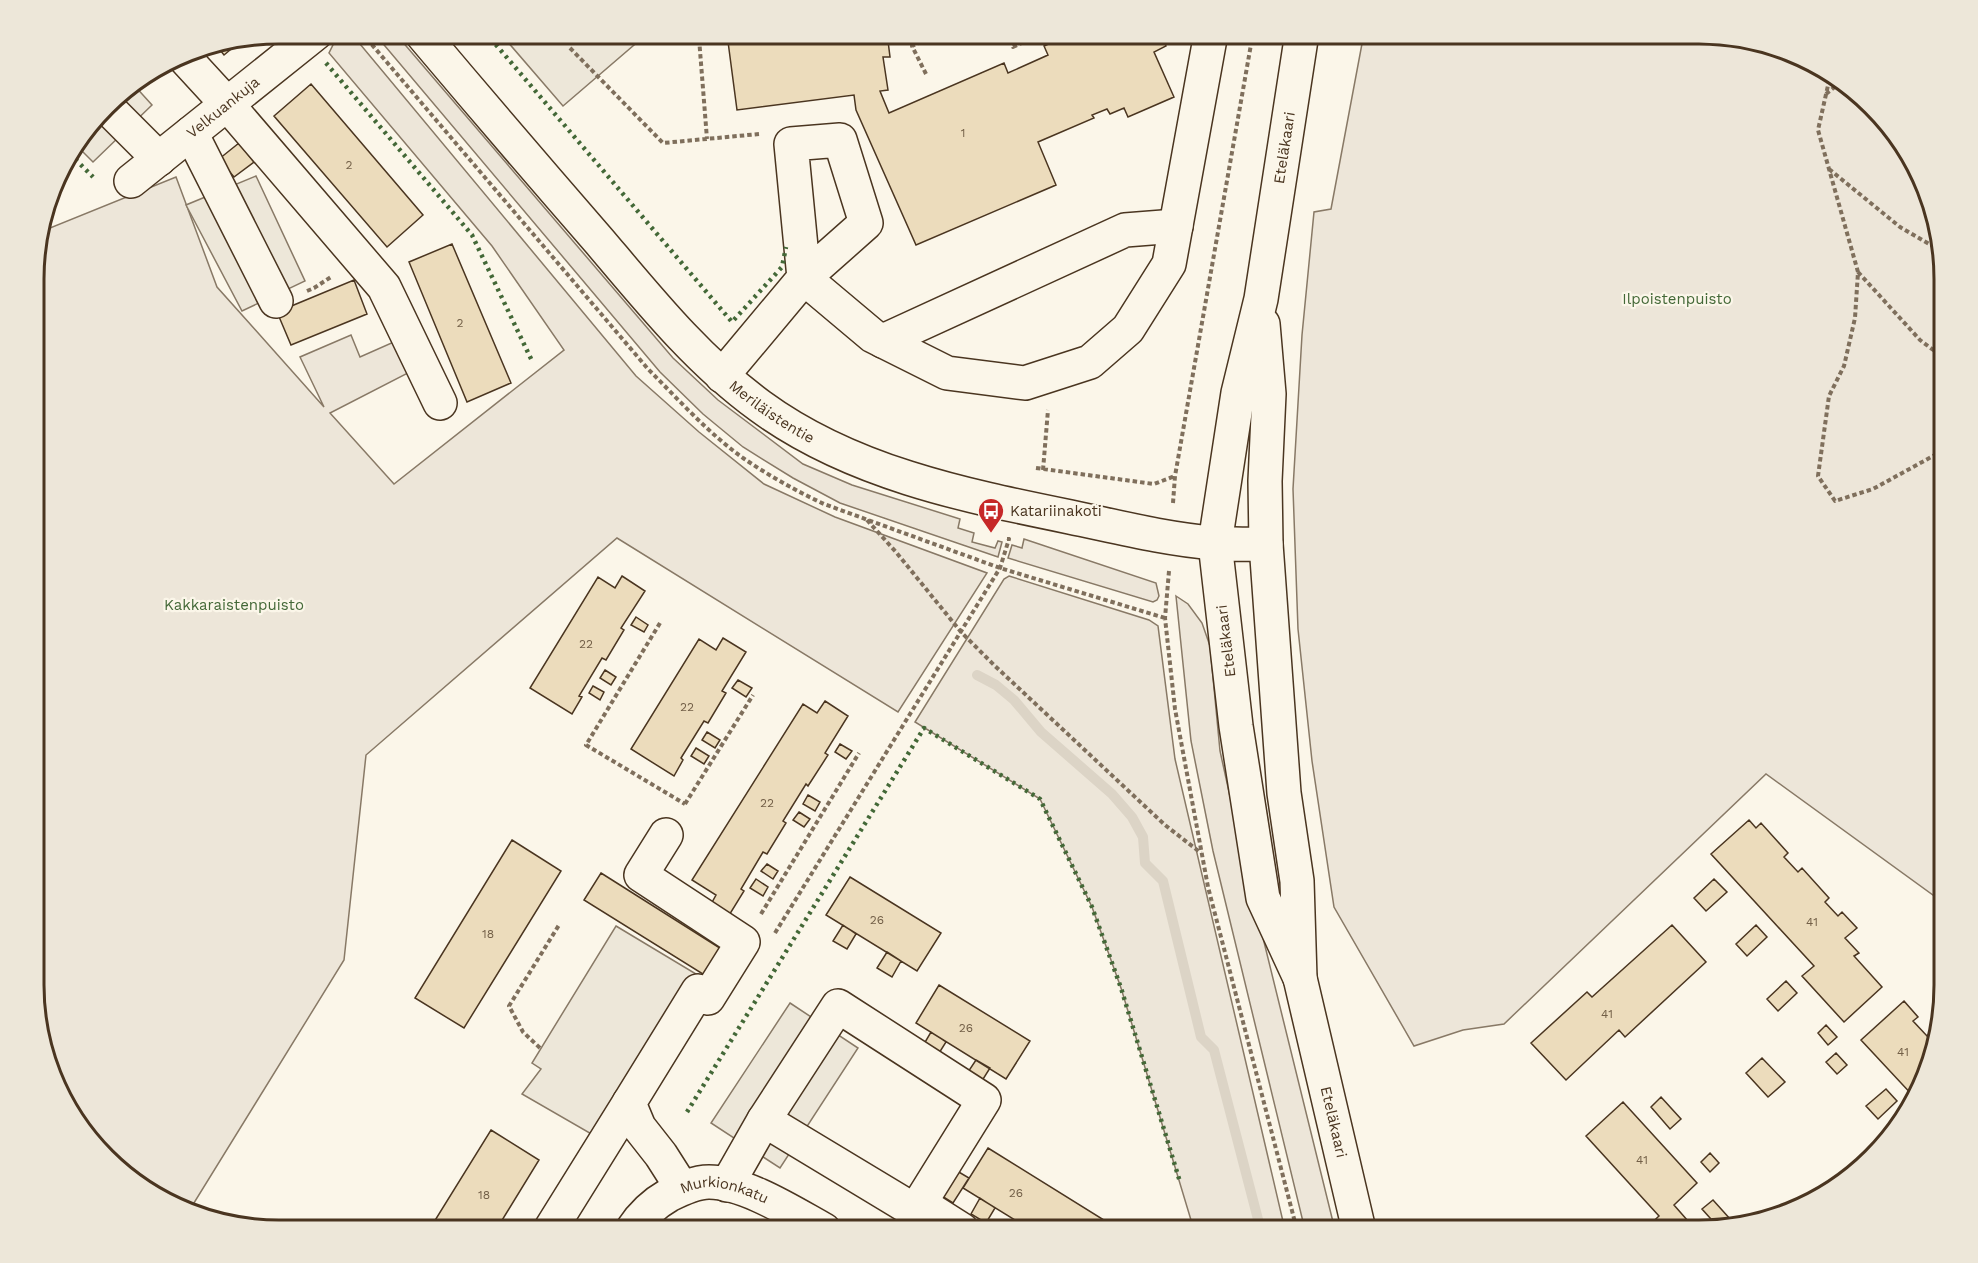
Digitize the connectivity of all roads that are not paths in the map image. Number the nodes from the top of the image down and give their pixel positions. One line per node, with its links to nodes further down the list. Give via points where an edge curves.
1 (302, 44): 6 (main road, Velkuankuja)
2 (430, 44): 16 (main road, Meriläistentie, via 667,320)
3 (1209, 44): 11 (main road)
4 (1300, 44): 13 (main road, Eteläkaari)
5 (188, 62): 6 (main road)
6 (227, 104): 8 (main road, Velkuankuja); 17 (main road, via 384,287)
7 (112, 112): 9 (main road)
8 (191, 133): 9 (main road, Velkuankuja); 14 (main road)
9 (159, 159): 10 (main road, Velkuankuja)
10 (131, 181)
11 (1176, 226): 15 (main road, via 1125,230); 15 (main road, via 1169,264 1128,329 1090,362 1025,383 947,373)
12 (804, 278): 12 (main road, via 791,144 840,140 866,223); 15 (main road); 16 (main road)
13 (1261, 299): 18 (main road, Eteläkaari, via 1238,393); 19 (main road, Eteläkaari, via 1269,394)
14 (276, 302)
15 (883, 341)
16 (722, 376): 18 (main road, Meriläistentie, via 797,432 890,472 1006,504)
17 (440, 403)
18 (1215, 543): 19 (main road, Meriläistentie); 21 (main road, Eteläkaari, via 1236,726 1263,898)
19 (1266, 544): 21 (main road, Eteläkaari, via 1284,793 1297,881)
20 (666, 835): 22 (main road, via 641,875 758,940 708,998 698,991)
21 (1300, 978): 31 (main road, Eteläkaari)
22 (628, 1103): 25 (main road, via 639,1127); 27 (main road)
23 (764, 1120): 24 (main road); 26 (main road); 26 (main road, via 838,1006 984,1100)
24 (727, 1185): 25 (main road, Murkionkatu, via 707,1182); 29 (main road, Murkionkatu, via 767,1199)
25 (682, 1188): 28 (main road, Murkionkatu, via 659,1201)
26 (915, 1211): 30 (main road, via 932,1210)
27 (556, 1220)
28 (641, 1220)
29 (806, 1220)
30 (947, 1220)
31 (1357, 1220)

